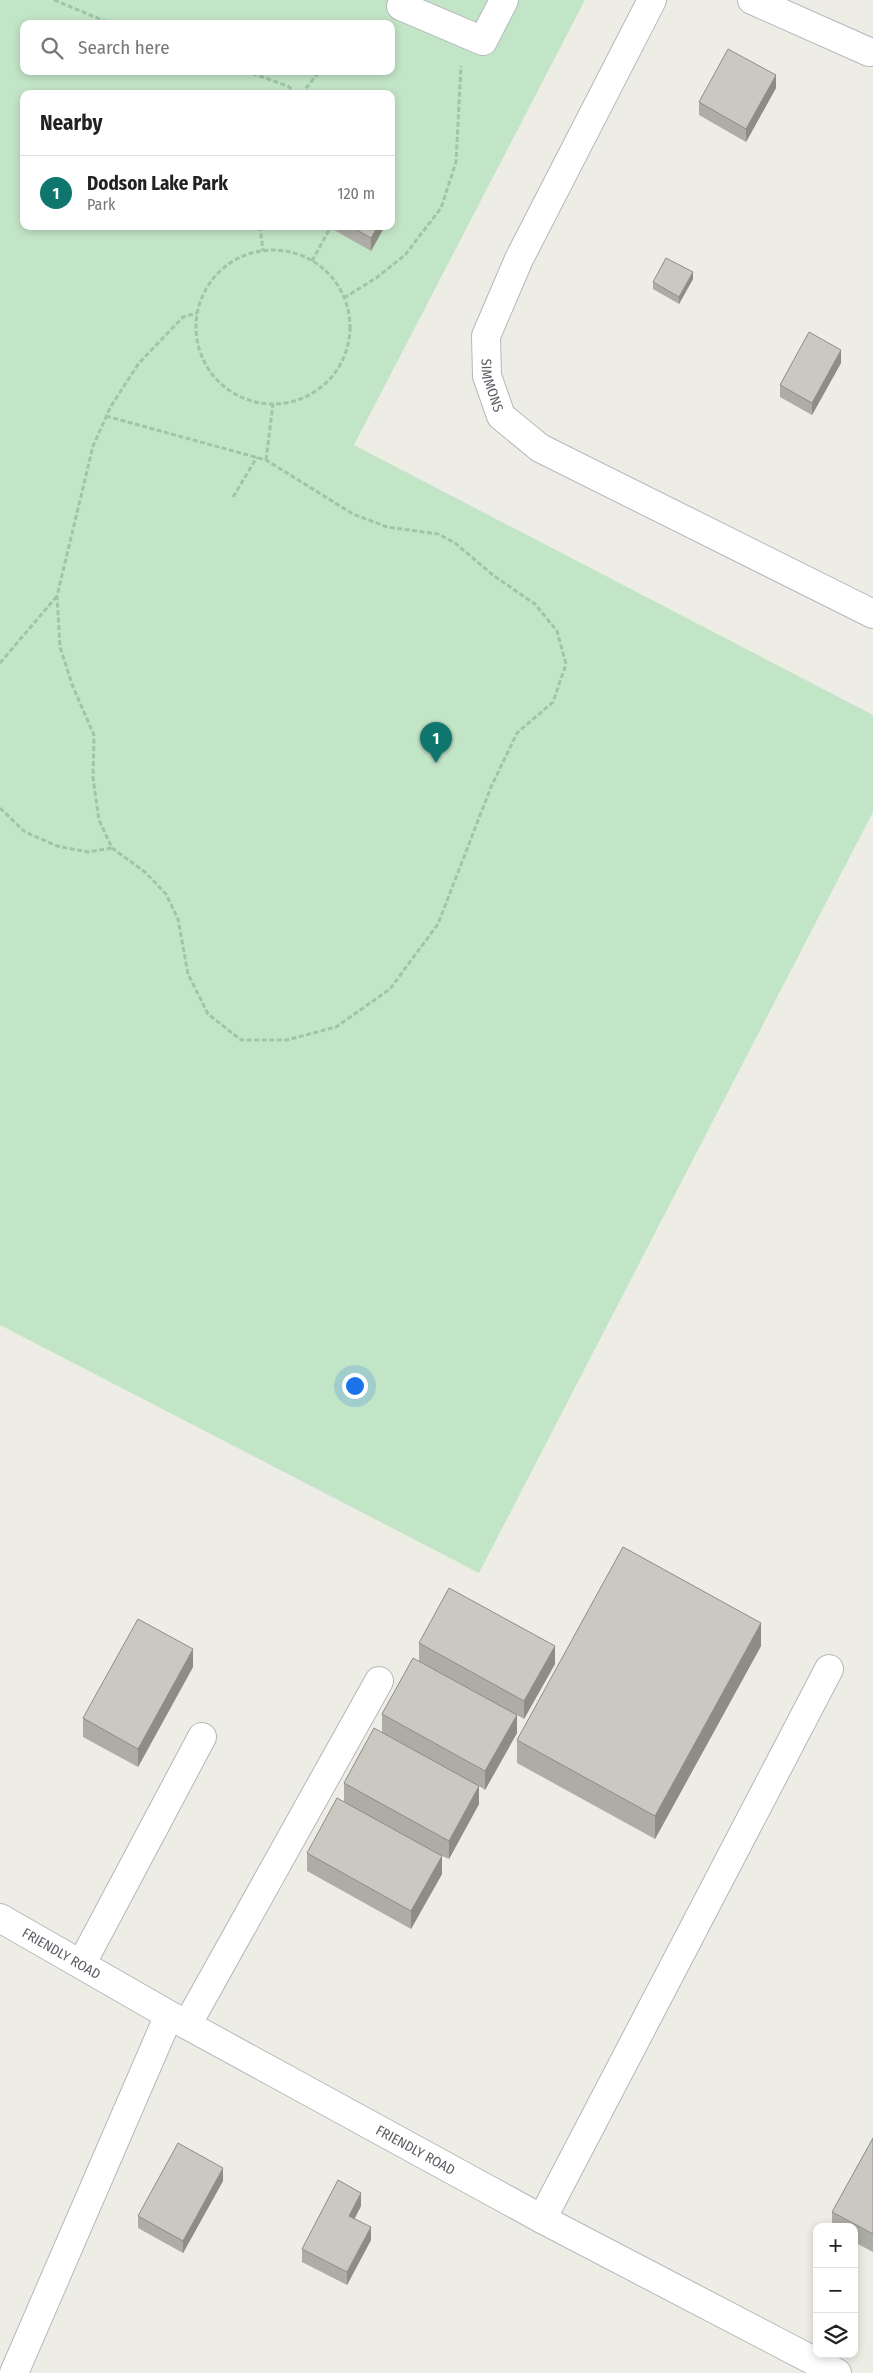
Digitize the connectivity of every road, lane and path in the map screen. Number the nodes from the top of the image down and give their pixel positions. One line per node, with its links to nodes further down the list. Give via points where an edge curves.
1 (54, 0): 6 (path)
2 (404, 0): 7 (street, via 401,6)
3 (504, 0): 7 (street, via 483,42)
4 (652, 0): 25 (street, SIMMONS, via 519,259 486,336 487,376 501,416 540,448)
5 (752, 0): 8 (street)
6 (102, 20)
7 (462, 33): 17 (path, via 456,162 441,208 406,255)
8 (869, 52)
9 (257, 75): 11 (path)
10 (317, 75): 12 (path)
11 (292, 90)
12 (304, 90)
13 (260, 230): 15 (path)
14 (329, 230): 16 (path)
15 (263, 251): 16 (path, via 298,253); 18 (path, via 246,254 224,268 206,288)
16 (312, 261): 17 (path, via 338,285)
17 (344, 298): 19 (path, via 349,309 350,333 344,357 332,377 313,393 290,402)
18 (197, 313): 19 (path, via 197,339 205,364 221,384 244,398); 20 (path, via 183,317 139,363)
19 (273, 404): 22 (path)
20 (106, 416): 21 (path); 24 (path, via 93,446)
21 (257, 458): 22 (path); 23 (path)
22 (266, 460): 28 (path, via 353,514 387,527 438,534 455,543 494,576 535,604 557,632 566,664 553,702 517,734 491,787 438,924 390,989 336,1027 287,1040 241,1040 208,1014 188,974 178,919 166,894)
23 (233, 497)
24 (57, 596): 26 (path); 28 (path, via 60,648 94,735 93,778 99,820)
25 (873, 614)
26 (0, 663)
27 (0, 808): 28 (path, via 25,832 57,846 88,852)
28 (112, 848)
29 (829, 1669): 35 (street)
30 (379, 1680): 34 (street)
31 (202, 1737): 33 (street)
32 (0, 1918): 33 (street, FRIENDLY ROAD)
33 (82, 1963): 34 (street, FRIENDLY ROAD)
34 (178, 2020): 35 (street, FRIENDLY ROAD); 36 (street)
35 (542, 2219): 37 (street, FRIENDLY ROAD)
36 (14, 2373)
37 (837, 2373)

